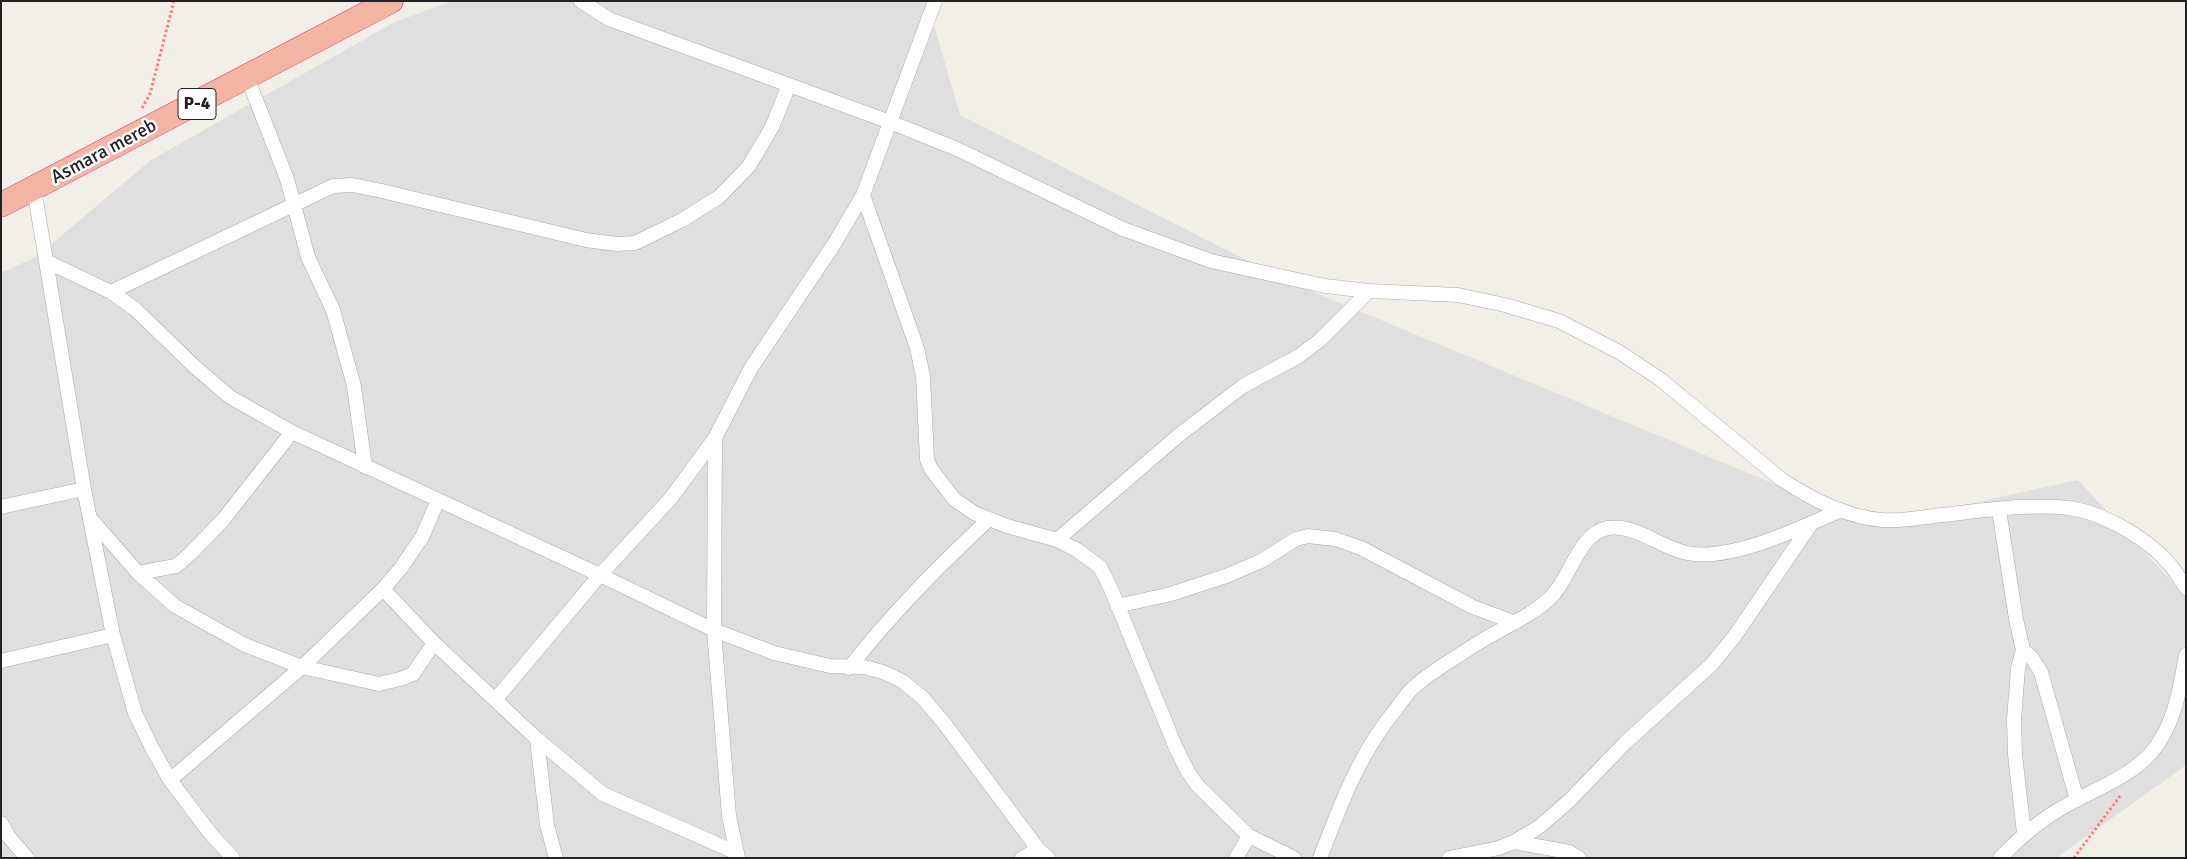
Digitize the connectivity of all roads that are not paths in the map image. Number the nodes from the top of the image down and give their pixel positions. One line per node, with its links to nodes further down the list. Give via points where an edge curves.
1 (391, 1): 4 (highway, Asmara mereb / P-4)
2 (581, 1): 5 (street, via 609,19)
3 (935, 1): 6 (street)
4 (247, 77): 7 (highway, Asmara mereb / P-4); 9 (street)
5 (790, 86): 6 (street); 9 (street, via 772,127 749,166 719,197 635,243 586,240 352,185 333,186)
6 (890, 122): 8 (street); 12 (street, via 957,149 1123,229 1178,250 1259,272 1325,286)
7 (34, 189): 10 (highway, Asmara mereb / P-4); 11 (street)
8 (863, 195): 15 (street, via 751,368); 23 (street, via 917,348 927,459 939,482 954,499)
9 (295, 204): 13 (street); 16 (street, via 308,257 333,310 344,348 354,386)
10 (1, 205)
11 (46, 261): 13 (street); 17 (street)
12 (1369, 291): 20 (street, via 1458,295 1559,321 1619,352 1660,379 1799,492); 25 (street, via 1320,340 1299,356 1243,386 1179,435)
13 (111, 292): 14 (street, via 230,397)
14 (292, 432): 16 (street); 26 (street, via 223,520 190,554 176,566)
15 (715, 438): 27 (street, via 671,498); 32 (street)
16 (365, 467): 18 (street)
17 (84, 489): 19 (street); 22 (street)
18 (438, 500): 27 (street); 29 (street, via 422,537 402,568)
19 (1, 507)
20 (1841, 510): 21 (street, via 1884,520); 24 (street)
21 (1999, 510): 28 (street, via 2073,509 2101,516 2142,540 2170,565); 35 (street)
22 (91, 518): 26 (street); 33 (street)
23 (989, 519): 25 (street); 39 (street, via 917,588)
24 (1811, 524): 31 (street, via 1742,549 1704,556 1685,553 1626,529 1609,528 1596,533 1577,556 1554,594 1539,608); 47 (street, via 1734,638 1712,664 1626,742 1569,801 1539,827)
25 (1058, 540): 30 (street, via 1100,568)
26 (138, 573): 38 (street, via 175,606 245,645)
27 (600, 575): 32 (street); 40 (street)
28 (2186, 588)
29 (383, 589): 34 (street); 38 (street)
30 (1117, 606): 31 (street, via 1171,594 1226,576 1261,562 1308,536 1362,548 1466,603); 46 (street, via 1188,772)
31 (1513, 622): 56 (street, via 1488,635 1414,687 1378,730 1354,773)
32 (714, 630): 39 (street, via 774,654); 49 (street, via 729,816)
33 (113, 635): 37 (street); 42 (street, via 135,712)
34 (434, 643): 38 (street, via 413,674 379,684); 40 (street)
35 (2023, 650): 43 (street, via 2041,672); 45 (street, via 2018,668 2014,720)
36 (2186, 655): 43 (street, via 2173,714 2150,754 2131,770)
37 (1, 660)
38 (302, 667): 42 (street)
39 (849, 668): 48 (street, via 883,672 902,681 922,697)
40 (495, 700): 41 (street)
41 (537, 739): 49 (street, via 603,794); 52 (street, via 547,825)
42 (170, 780): 51 (street)
43 (2077, 800): 45 (street)
44 (1, 823): 50 (street)
45 (2024, 833): 59 (street)
46 (1249, 836): 54 (street); 55 (street)
47 (1514, 842): 57 (street); 58 (street, via 1569,852)
48 (1043, 853): 53 (street)
49 (737, 856)
50 (27, 858)
51 (233, 858)
52 (556, 858)
53 (1022, 858)
54 (1236, 858)
55 (1294, 858)
56 (1320, 858)
57 (1449, 858)
58 (1579, 858)
59 (2000, 858)

